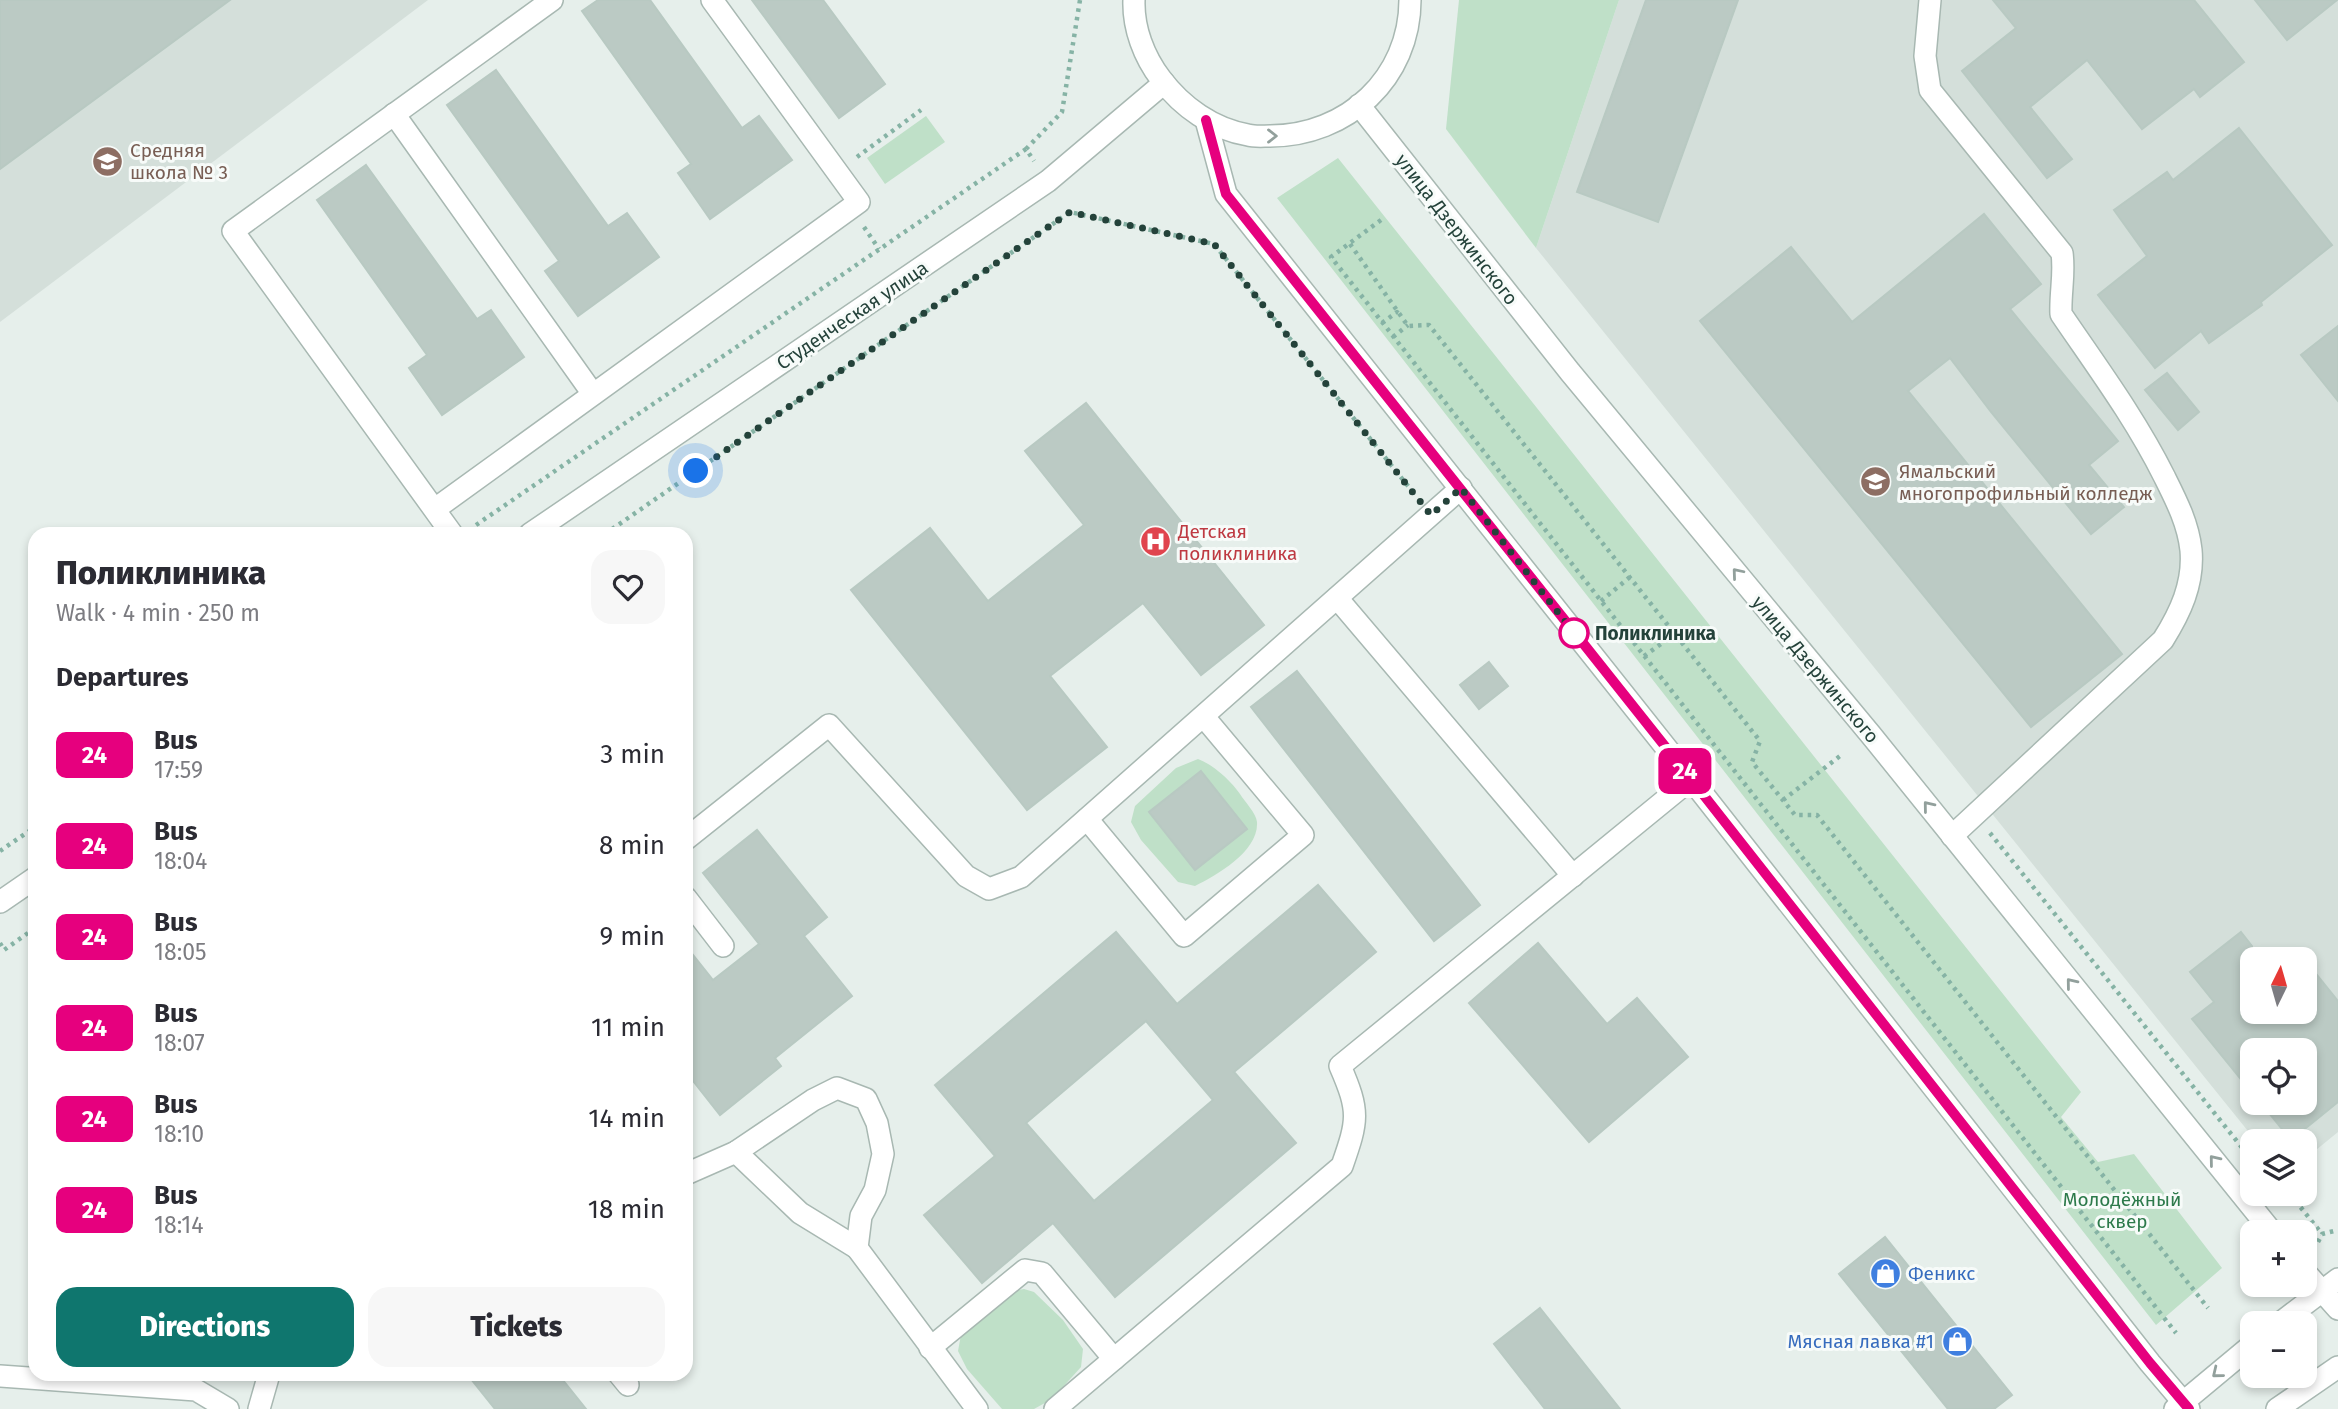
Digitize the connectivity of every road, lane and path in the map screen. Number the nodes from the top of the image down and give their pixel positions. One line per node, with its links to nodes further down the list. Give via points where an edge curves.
1 (552, 0): 10 (street)
2 (712, 0): 13 (street)
3 (1080, 0): 12 (path, via 1062,112)
4 (1134, 0): 7 (street, via 1139,36 1150,65)
5 (1410, 0): 8 (street, via 1410,21 1396,62 1371,97)
6 (1930, 0): 38 (street, via 1925,56 1930,90 2062,253 2061,314 2142,432 2185,522 2191,552 2186,594 2163,640)
7 (1164, 83): 11 (street, via 1174,97); 14 (street, Студенческая улица)
8 (1359, 105): 11 (street, one-way to 8, via 1249,135 1293,136 1336,122); 42 (street, улица Дзержинского, one-way to 8, via 1570,372)
9 (921, 110): 13 (path)
10 (394, 114): 21 (street); 23 (street, via 233,231)
11 (1206, 120): 22 (street, via 1226,194)
12 (1026, 149): 14 (path); 25 (path)
13 (837, 172): 21 (street, via 859,202)
14 (1048, 181): 15 (path); 27 (street, Студенческая улица)
15 (1070, 212): 24 (path, via 1214,244); 28 (path)
16 (1381, 220): 17 (path)
17 (1350, 244): 18 (path, via 1331,257); 19 (path)
18 (1382, 323): 19 (path, via 1397,312); 20 (path)
19 (1408, 326): 20 (path); 29 (path, via 1429,325)
20 (1394, 337): 31 (path)
21 (593, 394): 23 (street)
22 (1461, 488): 24 (street); 36 (street)
23 (435, 509): 26 (street)
24 (1431, 515): 30 (street)
25 (476, 526)
26 (448, 527)
27 (540, 527)
28 (616, 527)
29 (1630, 577): 31 (path); 32 (path)
30 (1337, 598): 34 (street); 44 (street)
31 (1601, 601): 33 (path)
32 (1675, 634): 33 (path); 37 (path, via 1760,741 1752,762)
33 (1644, 656): 64 (path)
34 (1204, 717): 39 (street); 39 (street, via 1303,835 1184,936)
35 (1840, 756): 37 (path)
36 (1691, 779): 44 (street); 73 (street)
37 (1783, 800): 61 (path, via 1795,815 1817,815)
38 (1975, 814): 42 (street); 51 (path)
39 (1087, 819): 41 (street, via 1021,877 989,889 966,876 828,725)
40 (28, 832): 43 (path)
41 (693, 833)
42 (1952, 836): 55 (street, улица Дзержинского, one-way to 42)
43 (0, 851)
44 (1573, 876): 67 (street, via 1340,1066 1353,1097 1355,1128 1342,1166)
45 (28, 883): 46 (street)
46 (0, 902)
47 (693, 907): 50 (street)
48 (28, 933): 49 (path, via 4,950)
49 (0, 943)
50 (723, 946)
51 (2240, 1145)
52 (736, 1152): 53 (street); 59 (street, via 800,1213); 59 (street, via 837,1088 866,1099 883,1154 876,1190 861,1216)
53 (693, 1171)
54 (2300, 1206): 57 (path)
55 (2262, 1220)
56 (2338, 1230): 57 (path)
57 (2322, 1234): 58 (path)
58 (2318, 1242)
59 (857, 1248): 65 (street)
60 (2329, 1285): 62 (street); 63 (street)
61 (2208, 1308)
62 (2338, 1309)
63 (2295, 1311)
64 (2176, 1333)
65 (930, 1348): 67 (street, via 1025,1270 1042,1273); 76 (street)
66 (2240, 1355): 73 (street, one-way to 73)
67 (1114, 1359): 77 (street)
68 (2338, 1367): 78 (street)
69 (0, 1376): 70 (street)
70 (28, 1378)
71 (70, 1381): 74 (street, via 196,1390)
72 (267, 1381): 75 (street)
73 (2182, 1406)
74 (228, 1409)
75 (259, 1409)
76 (977, 1409)
77 (1055, 1409)
78 (2277, 1409)

